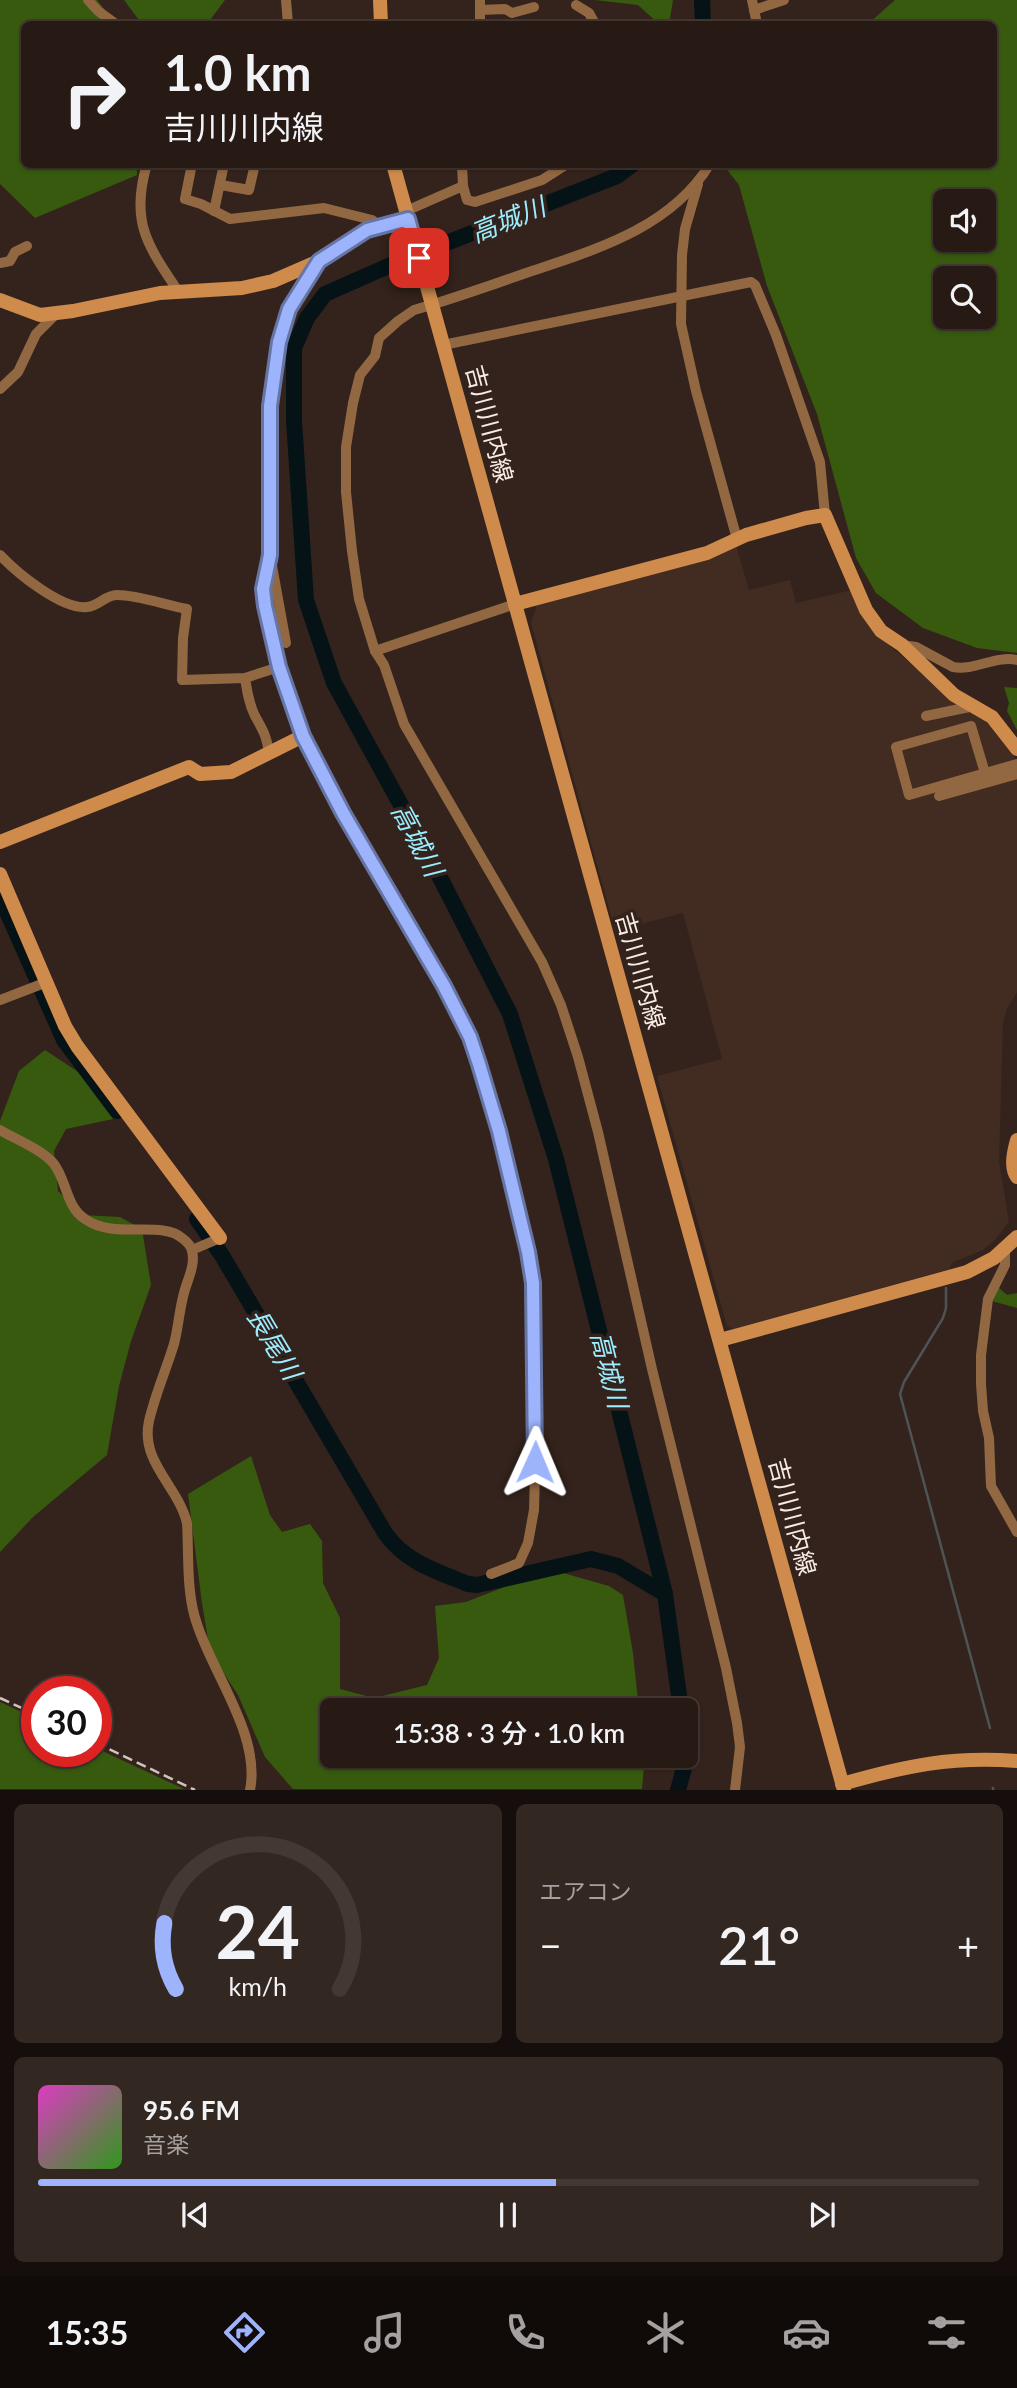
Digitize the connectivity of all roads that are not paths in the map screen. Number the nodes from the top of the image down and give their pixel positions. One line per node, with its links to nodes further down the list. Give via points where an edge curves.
1 (88, 0): 9 (street)
2 (286, 0): 10 (street)
3 (380, 0): 11 (street)
4 (784, 0): 7 (street)
5 (480, 5): 8 (street, via 512,13)
6 (583, 5): 12 (street)
7 (753, 5)
8 (534, 7)
9 (112, 21)
10 (288, 21)
11 (381, 21)
12 (593, 21)
13 (146, 168): 30 (street, via 139,189 140,221)
14 (191, 168): 24 (street, via 184,199)
15 (223, 168): 22 (street)
16 (254, 168): 22 (street, via 249,190)
17 (394, 168): 25 (street, 吉川川内線)
18 (463, 168): 23 (street)
19 (562, 168): 23 (street, via 542,180 475,202 467,200)
20 (707, 168): 21 (street)
21 (698, 183): 31 (street, via 685,229); 33 (street, via 641,229)
22 (220, 185): 24 (street)
23 (463, 186): 25 (street)
24 (214, 211): 26 (street, via 230,219 324,208)
25 (409, 221): 26 (street); 33 (street, 吉川川内線)
26 (380, 226): 28 (street)
27 (27, 246): 29 (street, via 10,261)
28 (319, 261): 30 (street, via 273,281 242,288); 40 (street, via 289,309 279,342 270,406)
29 (0, 263)
30 (178, 291): 34 (street)
31 (682, 296): 35 (street); 37 (street, via 751,282 755,285 820,462); 38 (street, via 681,324 696,391)
32 (0, 300): 34 (street, via 40,315)
33 (432, 305): 35 (street, 吉川川内線); 44 (street, via 414,310 379,338 375,356 360,375 346,447 352,551 359,599)
34 (56, 314): 36 (street, via 36,334 18,372)
35 (443, 345): 41 (street, 吉川川内線)
36 (0, 389)
37 (825, 515): 38 (street); 43 (street, via 870,616 881,631)
38 (737, 539): 41 (street, via 707,553)
39 (0, 555): 47 (street, via 17,573 71,605 91,607 120,595 187,608 182,680)
40 (270, 555): 42 (street); 46 (street, via 263,589)
41 (515, 604): 44 (street); 68 (street, 吉川川内線)
42 (286, 643)
43 (902, 645): 45 (street, via 960,668); 48 (street, via 954,695)
44 (375, 651): 74 (street, via 404,724 542,962 578,1056 732,1696 740,1747)
45 (1017, 660)
46 (279, 667): 47 (street); 50 (street)
47 (245, 678): 52 (street)
48 (974, 706): 49 (street); 51 (street, via 992,717)
49 (926, 716)
50 (303, 736): 52 (street); 70 (street, via 470,1037 499,1131 528,1252 533,1283 534,1510 519,1563)
51 (1017, 749)
52 (269, 752): 57 (street, via 231,772 201,774 190,767)
53 (1017, 764): 54 (street)
54 (985, 773): 54 (street, via 909,795 896,747 971,726)
55 (1017, 774): 56 (street)
56 (939, 796)
57 (0, 842)
58 (0, 874): 59 (street)
59 (42, 984): 60 (street); 65 (street, via 77,1046)
60 (0, 1000)
61 (0, 1130): 66 (street, via 54,1164 83,1219 121,1231 166,1231 179,1235)
62 (1017, 1140): 63 (street, via 1013,1162)
63 (1017, 1177)
64 (1017, 1237): 67 (street)
65 (218, 1239): 66 (street)
66 (192, 1250): 73 (street, via 174,1343 147,1441 155,1465 184,1512 196,1622 246,1740 252,1765)
67 (1005, 1250): 68 (street, via 967,1272); 69 (street, via 1005,1265 988,1299 981,1384 991,1486)
68 (720, 1340): 72 (street, 吉川川内線)
69 (1017, 1532)
70 (491, 1574)
71 (1017, 1761): 72 (street, via 942,1760 897,1768)
72 (843, 1787)
73 (250, 1790)
74 (735, 1790)

